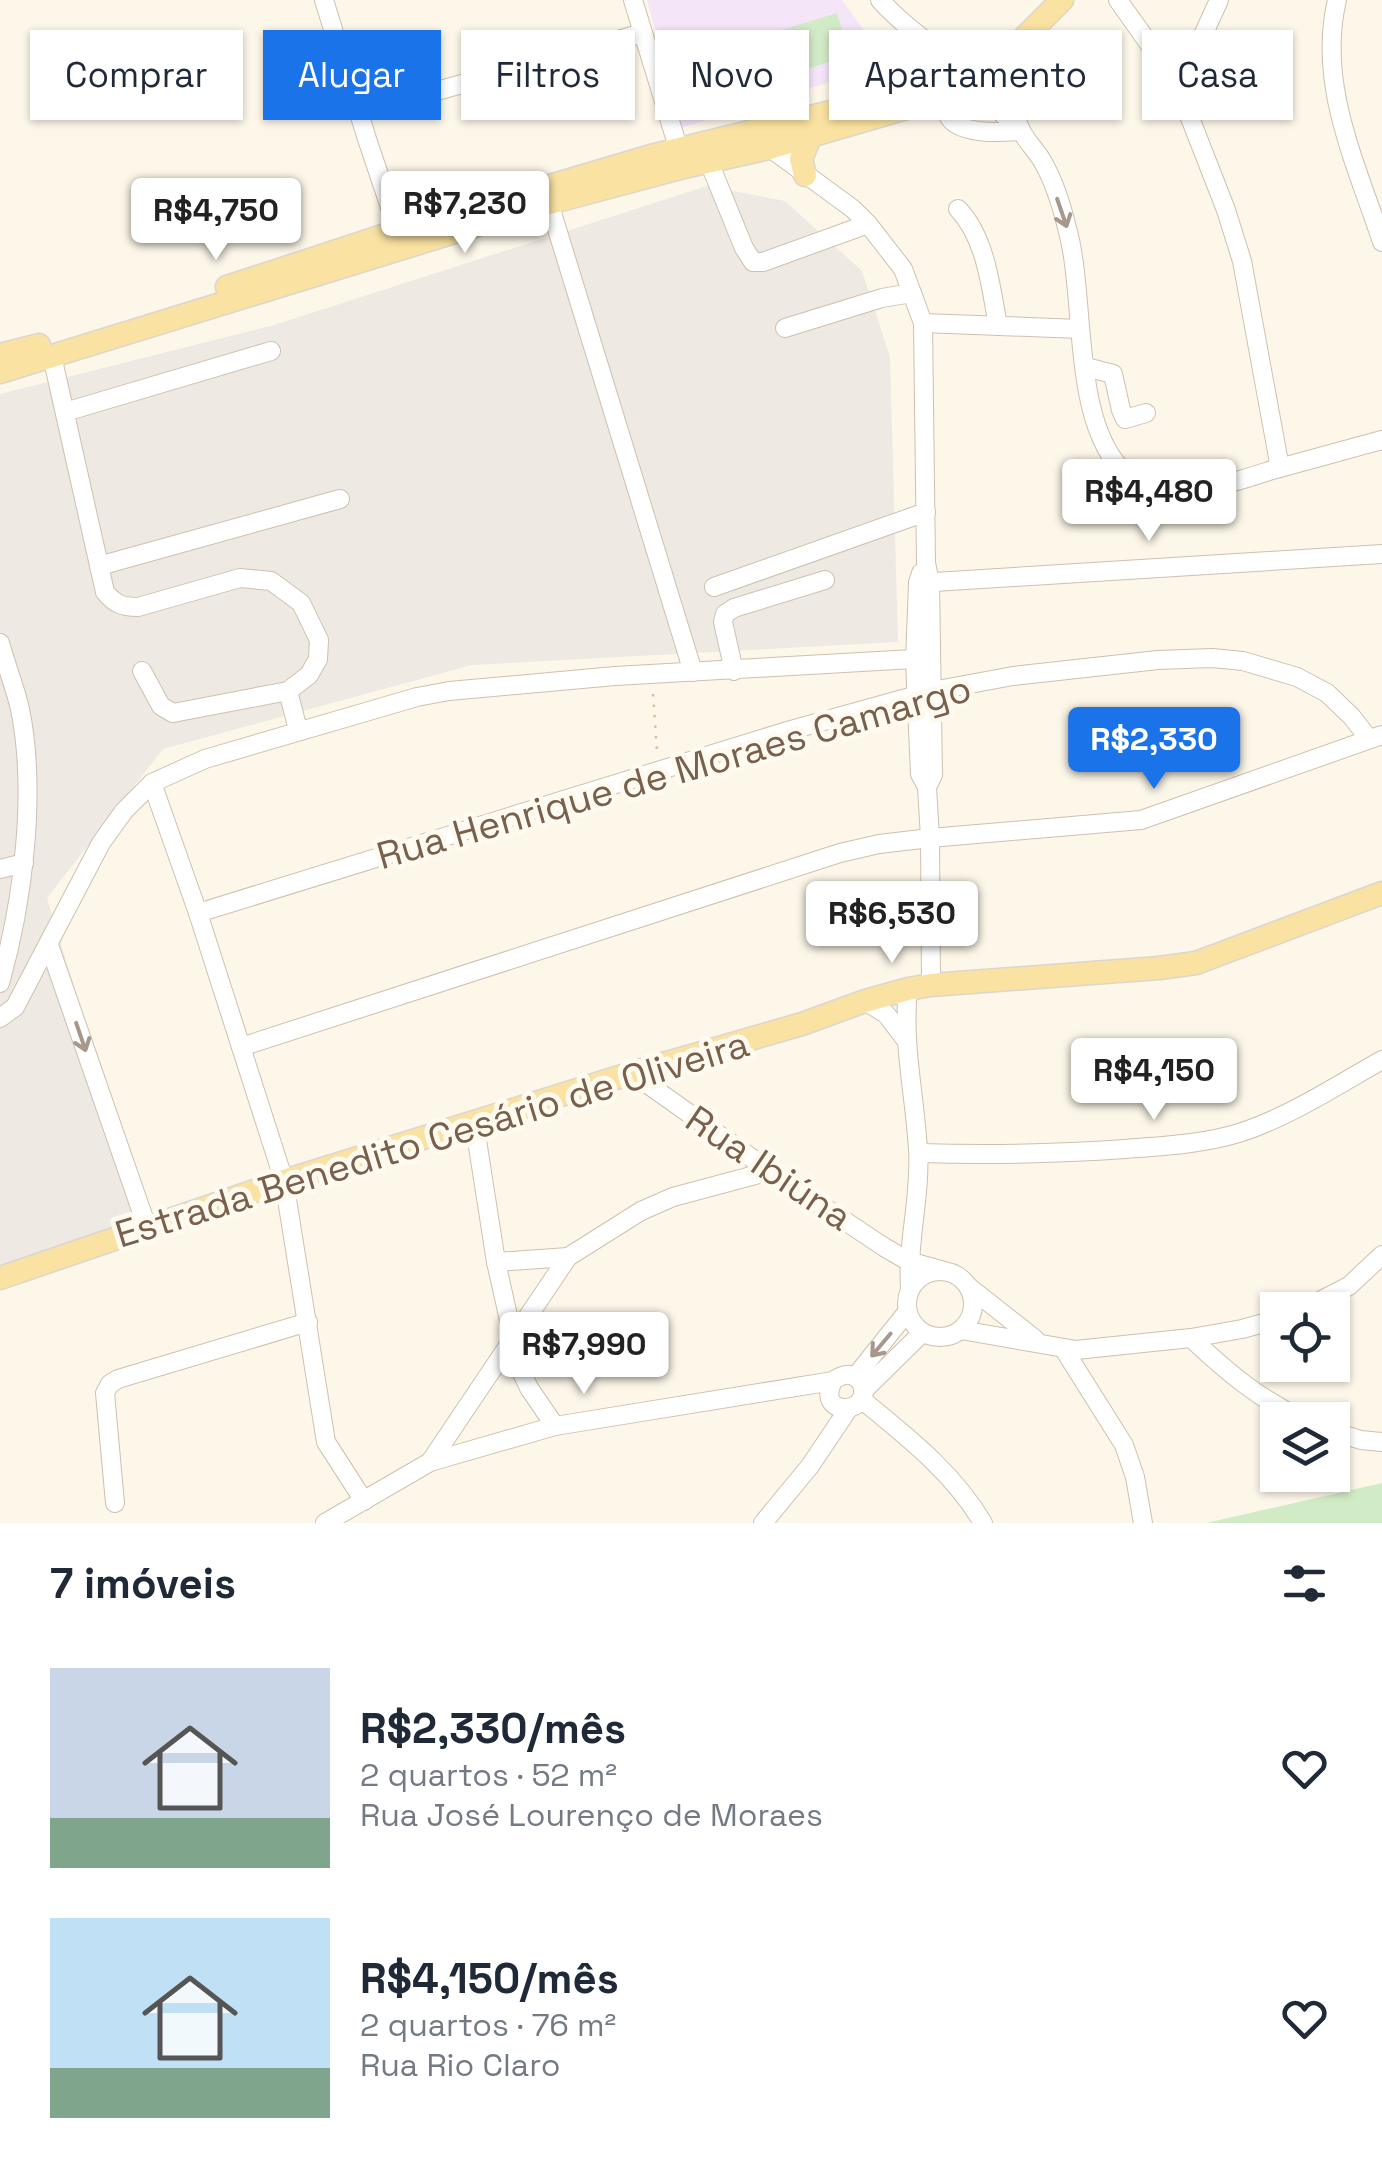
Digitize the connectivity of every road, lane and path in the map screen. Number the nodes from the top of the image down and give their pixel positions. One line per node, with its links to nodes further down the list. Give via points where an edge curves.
1 (324, 0): 8 (street)
2 (633, 0): 12 (street)
3 (880, 0): 9 (street)
4 (1062, 0): 10 (main road)
5 (1118, 0): 13 (street)
6 (1219, 0): 11 (street)
7 (1337, 0): 32 (street, via 1330,62 1336,102)
8 (333, 30)
9 (912, 30)
10 (1032, 30)
11 (1205, 30)
12 (643, 34): 14 (street); 26 (street)
13 (1142, 34)
14 (441, 90)
15 (829, 119): 22 (main road)
16 (361, 120): 31 (street)
17 (829, 120): 22 (main road)
18 (952, 120): 23 (street, via 989,133)
19 (1009, 120): 23 (street)
20 (1017, 120): 23 (street)
21 (1191, 120): 47 (street, via 1242,261)
22 (807, 127): 24 (main road); 25 (main road); 27 (main road, via 800,159)
23 (1020, 129): 38 (street, one-way to 38, via 1044,164 1067,228)
24 (750, 132): 25 (street); 26 (main road)
25 (769, 148): 26 (main road); 27 (street)
26 (687, 151): 28 (main road); 30 (street, via 753,262); 31 (main road)
27 (806, 175): 30 (street)
28 (550, 202): 33 (main road); 59 (street)
29 (958, 209): 36 (street, via 977,239)
30 (868, 224): 34 (street, via 904,269)
31 (398, 230): 33 (main road, via 390,248); 39 (main road)
32 (1382, 242)
33 (365, 260): 39 (main road)
34 (912, 294): 35 (street); 37 (street)
35 (923, 324): 36 (street); 49 (street)
36 (998, 326): 38 (street)
37 (784, 328)
38 (1080, 329): 42 (street)
39 (50, 349): 41 (main road); 43 (main road); 44 (street)
40 (271, 351): 44 (street)
41 (0, 356)
42 (1086, 367): 45 (street, via 1113,374 1125,418); 47 (street, via 1094,422 1108,451 1140,483 1188,490)
43 (0, 372)
44 (64, 412): 51 (street)
45 (1146, 412)
46 (1382, 440): 47 (street)
47 (1280, 468)
48 (340, 499): 51 (street)
49 (926, 512): 52 (street); 54 (street)
50 (1382, 554): 52 (street)
51 (99, 566): 60 (street, via 105,592 126,607 240,578 271,581 301,604 319,640 309,675)
52 (924, 576): 56 (street)
53 (825, 580): 58 (street, via 725,614)
54 (714, 587)
55 (0, 643): 68 (street, via 20,710 28,782)
56 (923, 660): 58 (street); 61 (street)
57 (142, 671): 60 (street, via 161,706 173,713)
58 (734, 671): 59 (street)
59 (693, 672): 63 (street, via 449,691)
60 (288, 691): 63 (street)
61 (924, 693): 64 (street, Rua Henrique de Moraes Camargo, via 1158,660 1243,661 1328,693); 67 (street, via 933,775 927,787); 71 (street, Rua Henrique de Moraes Camargo)
62 (653, 694): 65 (path)
63 (300, 731): 66 (street, via 204,759)
64 (1375, 737): 67 (street, via 1141,820)
65 (657, 744)
66 (152, 783): 71 (street); 72 (street, via 101,843)
67 (930, 838): 74 (street); 78 (street, via 840,853)
68 (24, 862): 69 (street); 73 (street)
69 (0, 869)
70 (1379, 896): 74 (main road, Estrada Benedito Cesário de Oliveira, via 1196,963)
71 (198, 914): 78 (street)
72 (49, 945): 76 (street, via 15,1006); 85 (street, one-way to 85)
73 (0, 984)
74 (920, 987): 75 (main road, Estrada Benedito Cesário de Oliveira); 77 (street)
75 (864, 1002): 77 (street, via 886,1014); 80 (main road, Estrada Benedito Cesário de Oliveira)
76 (0, 1018)
77 (906, 1040): 82 (street)
78 (241, 1047): 84 (street)
79 (1382, 1060): 82 (street, via 1260,1125 1212,1139 1053,1154)
80 (632, 1073): 81 (main road, Estrada Benedito Cesário de Oliveira); 83 (street, Rua Ibiúna)
81 (474, 1122): 84 (main road, Estrada Benedito Cesário de Oliveira); 89 (street)
82 (919, 1153): 88 (street)
83 (770, 1171): 87 (street, via 673,1196); 88 (street, Rua Ibiúna)
84 (284, 1181): 85 (main road, Estrada Benedito Cesário de Oliveira); 96 (street)
85 (148, 1228): 91 (main road, Estrada Benedito Cesário de Oliveira)
86 (1382, 1255): 94 (street)
87 (568, 1258): 89 (street); 101 (street)
88 (908, 1261): 90 (street, Rua Ibiúna); 93 (street)
89 (496, 1262): 101 (street)
90 (944, 1271): 92 (street); 93 (street)
91 (0, 1278)
92 (968, 1286): 98 (street, via 973,1310); 102 (street)
93 (910, 1288): 95 (street)
94 (1336, 1292)
95 (907, 1312): 99 (street); 105 (street, one-way to 105)
96 (308, 1322): 111 (street, via 326,1442); 112 (street, via 110,1384)
97 (1260, 1324): 100 (street)
98 (961, 1330): 99 (street, via 949,1337); 102 (street)
99 (922, 1333): 105 (street)
100 (1191, 1338): 103 (street); 106 (street)
101 (512, 1339): 107 (street, via 520,1370); 110 (street)
102 (1040, 1342): 103 (street)
103 (1063, 1348): 116 (street, via 1124,1445)
104 (833, 1381): 105 (street, via 847,1375); 105 (street, via 830,1396 841,1408); 107 (street)
105 (857, 1394): 114 (street); 115 (street, via 931,1457)
106 (1269, 1402)
107 (555, 1426): 110 (street)
108 (1350, 1437): 109 (street)
109 (1382, 1442)
110 (430, 1462): 111 (street)
111 (364, 1501): 113 (street)
112 (114, 1503)
113 (325, 1523)
114 (763, 1523)
115 (983, 1523)
116 (1143, 1523)

